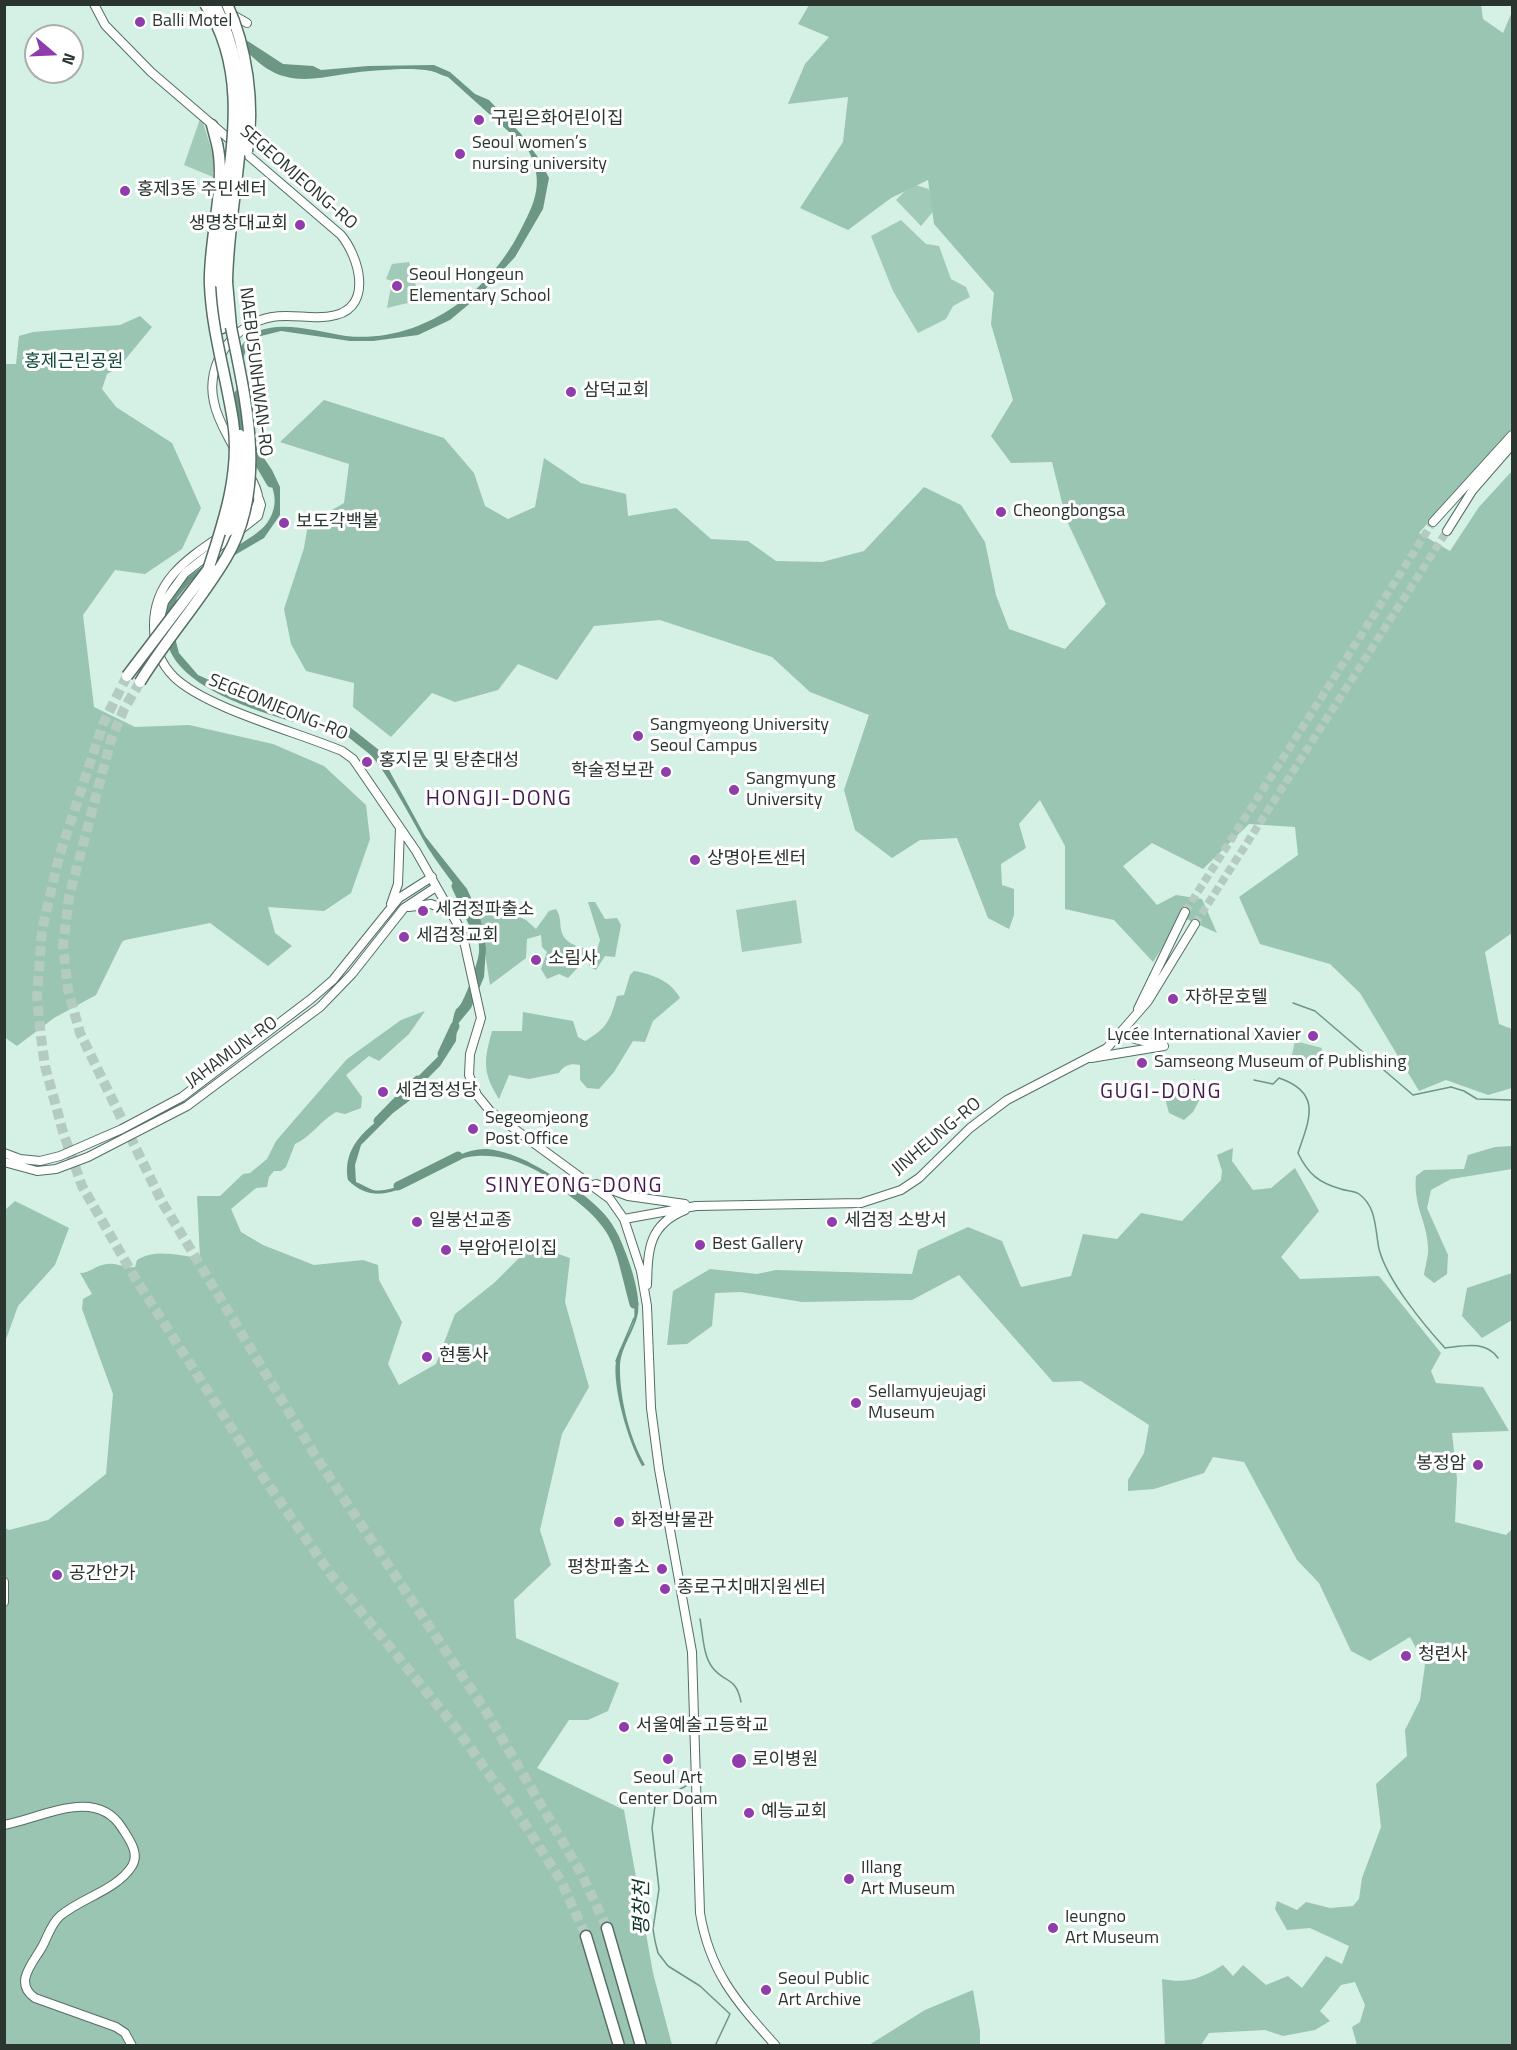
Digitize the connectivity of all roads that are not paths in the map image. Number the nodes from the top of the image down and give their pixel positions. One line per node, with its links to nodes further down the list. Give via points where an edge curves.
1 (94, 4): 6 (main road, SEGEOMJEONG-RO, via 105,25)
2 (205, 4): 8 (highway, NAEBUSUNHWAN-RO, bridge, via 225,49 235,120 218,256)
3 (215, 4): 7 (highway, NAEBUSUNHWAN-RO, bridge, via 230,41 241,93 242,133)
4 (226, 4): 5 (street, via 238,20); 7 (highway, bridge, via 242,48 251,116 247,151)
5 (247, 23)
6 (212, 125): 14 (highway, bridge, via 220,165 210,285 214,329 234,423 233,477); 17 (main road, SEGEOMJEONG-RO, via 341,235 352,250 359,271 357,298 346,311 331,316 265,319 240,331 228,342 215,366 212,395 259,499 251,515 169,577 157,599 156,649 169,671 198,693 348,754)
7 (234, 192): 8 (highway, NAEBUSUNHWAN-RO, bridge)
8 (223, 282): 9 (highway, NAEBUSUNHWAN-RO)
9 (226, 327): 14 (highway, NAEBUSUNHWAN-RO, bridge, via 241,476 234,516); 16 (highway, NAEBUSUNHWAN-RO, bridge, via 251,441 246,503 227,556 161,646)
10 (1512, 435): 12 (main road)
11 (1512, 445): 13 (main road, via 1472,491)
12 (1433, 522)
13 (1447, 531)
14 (207, 573): 15 (highway, NAEBUSUNHWAN-RO, bridge)
15 (128, 676)
16 (140, 682)
17 (400, 828): 18 (main road, SEGEOMJEONG-RO); 19 (main road)
18 (416, 851): 19 (main road); 20 (main road, SEGEOMJEONG-RO)
19 (399, 857): 25 (main road, via 396,893)
20 (432, 877): 21 (main road, SEGEOMJEONG-RO); 25 (main road, JAHAMUN-RO, via 399,898)
21 (436, 887): 22 (main road, JAHAMUN-RO); 23 (main road, SEGEOMJEONG-RO)
22 (404, 908): 23 (main road, via 431,904); 33 (main road, JAHAMUN-RO, via 352,974 320,1007 187,1106 88,1157 56,1169 37,1172)
23 (452, 912): 34 (main road, SEGEOMJEONG-RO, via 462,932 479,1003 481,1018 468,1066 477,1095 490,1111)
24 (1185, 912): 27 (main road, JINHEUNG-RO)
25 (383, 918): 32 (main road, JAHAMUN-RO, via 333,980 182,1097 60,1156 40,1161)
26 (1196, 924): 27 (main road, JINHEUNG-RO, via 1148,1001)
27 (1135, 1015): 28 (main road, JINHEUNG-RO)
28 (1124, 1031): 29 (street); 31 (main road, JINHEUNG-RO)
29 (1135, 1039): 30 (street, via 1141,1046); 30 (street, via 1164,1046)
30 (1139, 1052): 31 (street)
31 (1090, 1058): 35 (main road, JINHEUNG-RO, via 1007,1100 970,1128 919,1178 878,1199 861,1203)
32 (4, 1153)
33 (4, 1162)
34 (579, 1176): 35 (main road, via 628,1196); 36 (main road, via 610,1199)
35 (696, 1206): 36 (main road, JINHEUNG-RO); 37 (main road, via 676,1213 649,1245)
36 (624, 1219): 37 (main road, via 638,1259)
37 (646, 1303): 46 (main road, via 651,1408 659,1470 692,1652 700,1912 704,1935 713,1964 731,1993)
38 (4, 1582): 39 (street)
39 (4, 1602)
40 (4, 1825): 43 (street, via 40,1814 95,1806 112,1815 132,1844 132,1866 56,1920 24,1981 35,1998 116,2027 125,2033)
41 (607, 1928): 45 (highway)
42 (586, 1936): 44 (highway)
43 (132, 2046)
44 (619, 2046)
45 (641, 2046)
46 (776, 2046)

